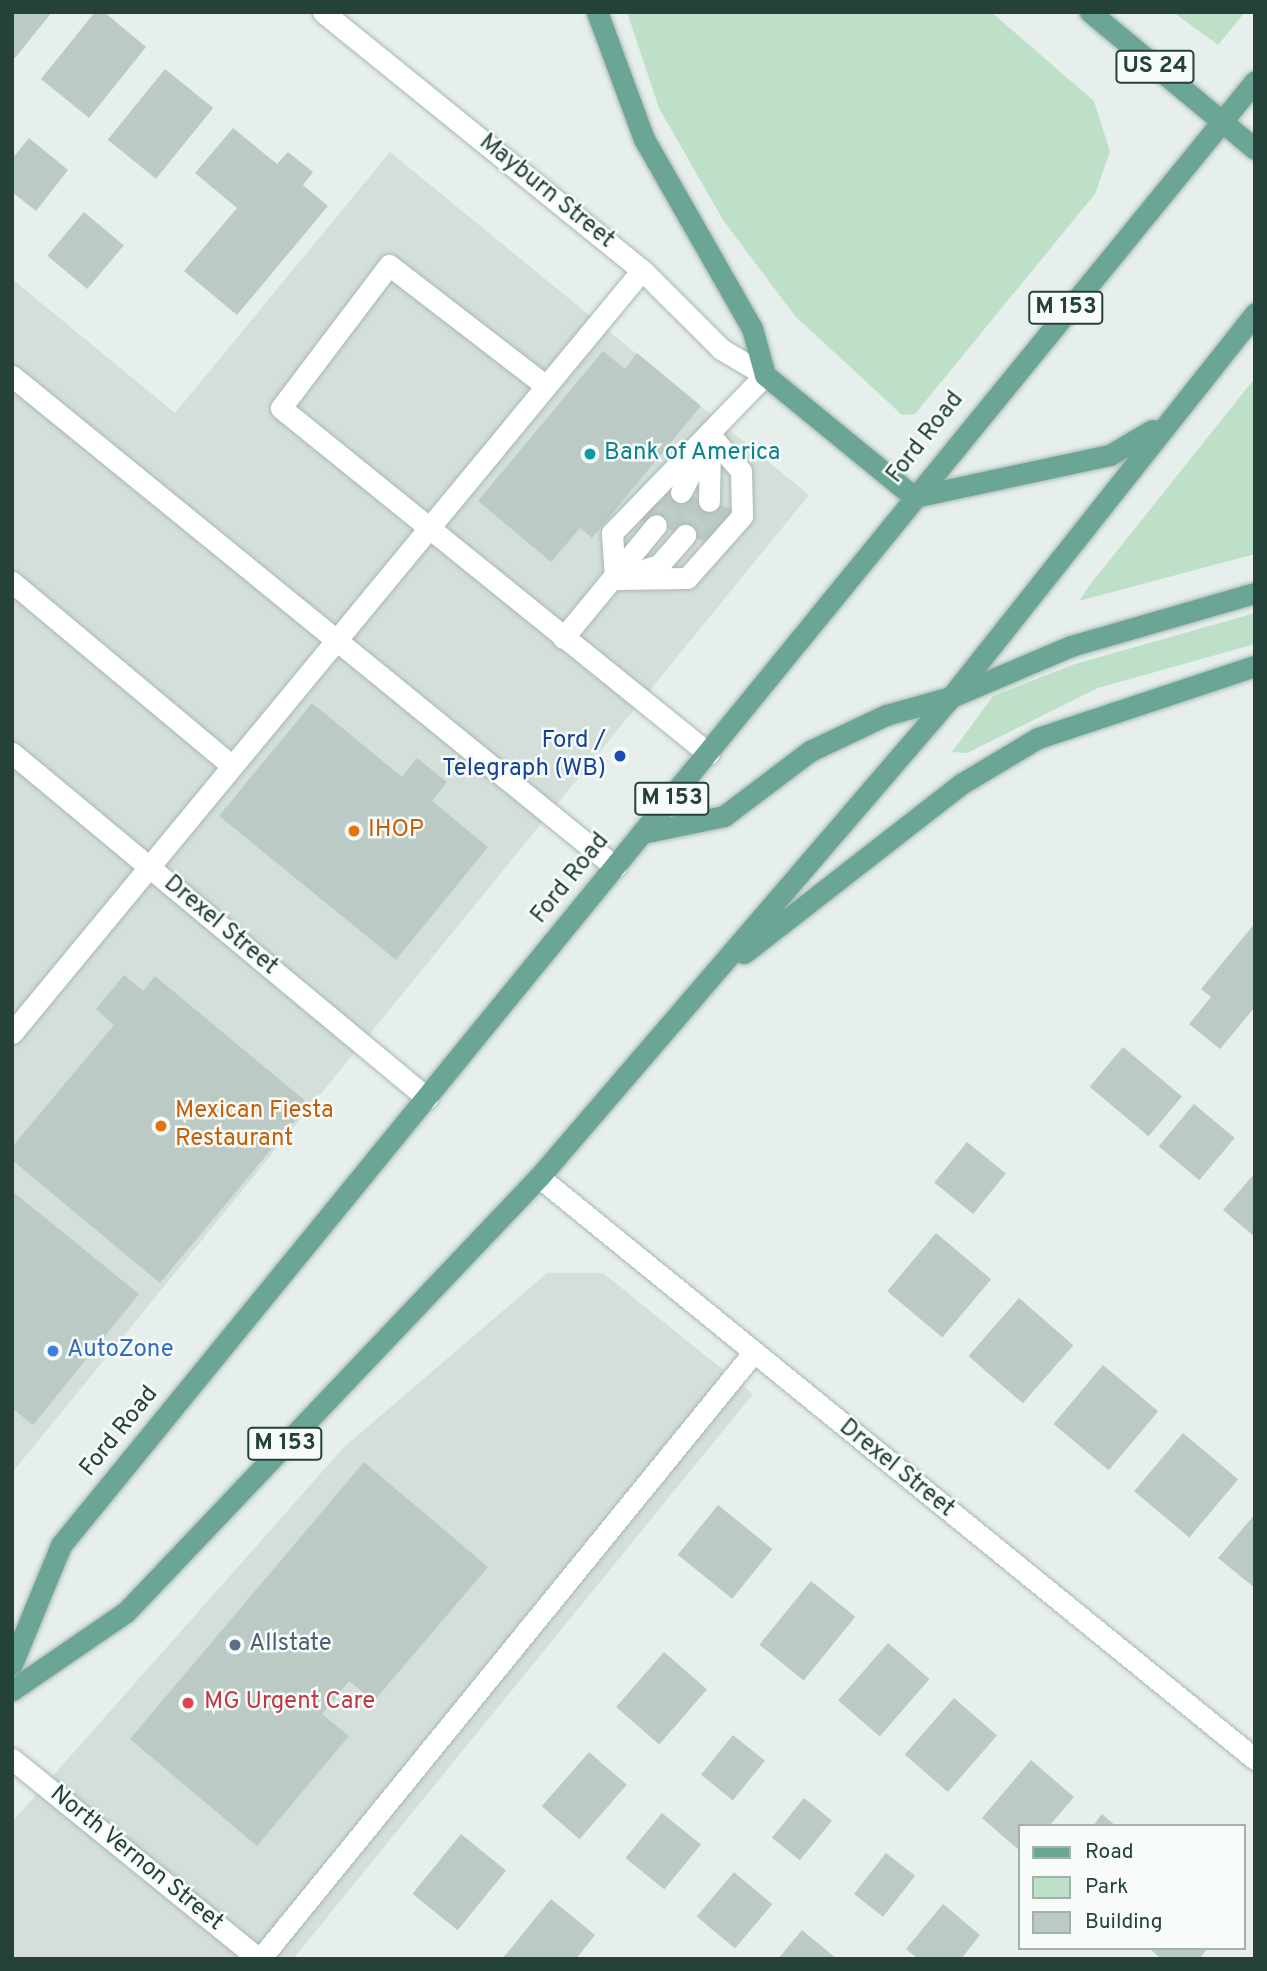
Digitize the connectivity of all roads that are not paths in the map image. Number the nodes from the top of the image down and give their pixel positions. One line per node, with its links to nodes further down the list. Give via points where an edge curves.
1 (323, 12): 7 (street, Mayburn Street)
2 (597, 12): 9 (main road, via 645,139 752,328)
3 (1090, 12): 5 (main road, US 24)
4 (1255, 81): 5 (main road, Ford Road / M 153)
5 (1220, 122): 6 (main road, US 24); 15 (main road, Ford Road / M 153)
6 (1255, 149)
7 (642, 270): 9 (street, Mayburn Street, via 721,349); 11 (street)
8 (1255, 313): 12 (main road, M 153)
9 (765, 375): 13 (street); 15 (main road)
10 (12, 376): 23 (street)
11 (546, 386): 18 (street); 18 (street, via 389,265 281,408)
12 (1162, 423): 15 (main road, via 1110,455); 26 (main road, M 153)
13 (710, 435): 14 (street); 16 (street); 20 (street, via 665,472 612,533); 20 (street, via 741,471 742,516 687,578)
14 (681, 492)
15 (914, 497): 28 (main road, Ford Road / M 153)
16 (709, 501)
17 (656, 525): 20 (street)
18 (428, 528): 23 (street); 24 (street)
19 (685, 535): 20 (street, via 659,565)
20 (615, 579): 24 (street)
21 (12, 582): 29 (street)
22 (1255, 593): 26 (main road, via 1072,646)
23 (338, 636): 29 (street); 32 (street)
24 (563, 639): 28 (street)
25 (1255, 666): 33 (main road, via 1038,738 961,784)
26 (951, 697): 30 (main road, via 886,715 810,751 724,816); 33 (main road, M 153)
27 (12, 753): 31 (street, Drexel Street)
28 (709, 754): 30 (main road, Ford Road / M 153)
29 (231, 765): 31 (street)
30 (642, 834): 32 (main road, Ford Road / M 153)
31 (147, 865): 34 (street); 35 (street, Drexel Street)
32 (615, 867): 35 (main road, Ford Road / M 153)
33 (709, 980): 36 (main road, M 153)
34 (12, 1033)
35 (427, 1098): 38 (main road, Ford Road / M 153, via 61,1545)
36 (539, 1177): 37 (street, Drexel Street); 39 (main road, M 153, via 125,1612)
37 (753, 1353): 41 (street, Drexel Street); 42 (street)
38 (12, 1664)
39 (12, 1690)
40 (12, 1759): 42 (street, North Vernon Street)
41 (1255, 1759)
42 (259, 1959)

